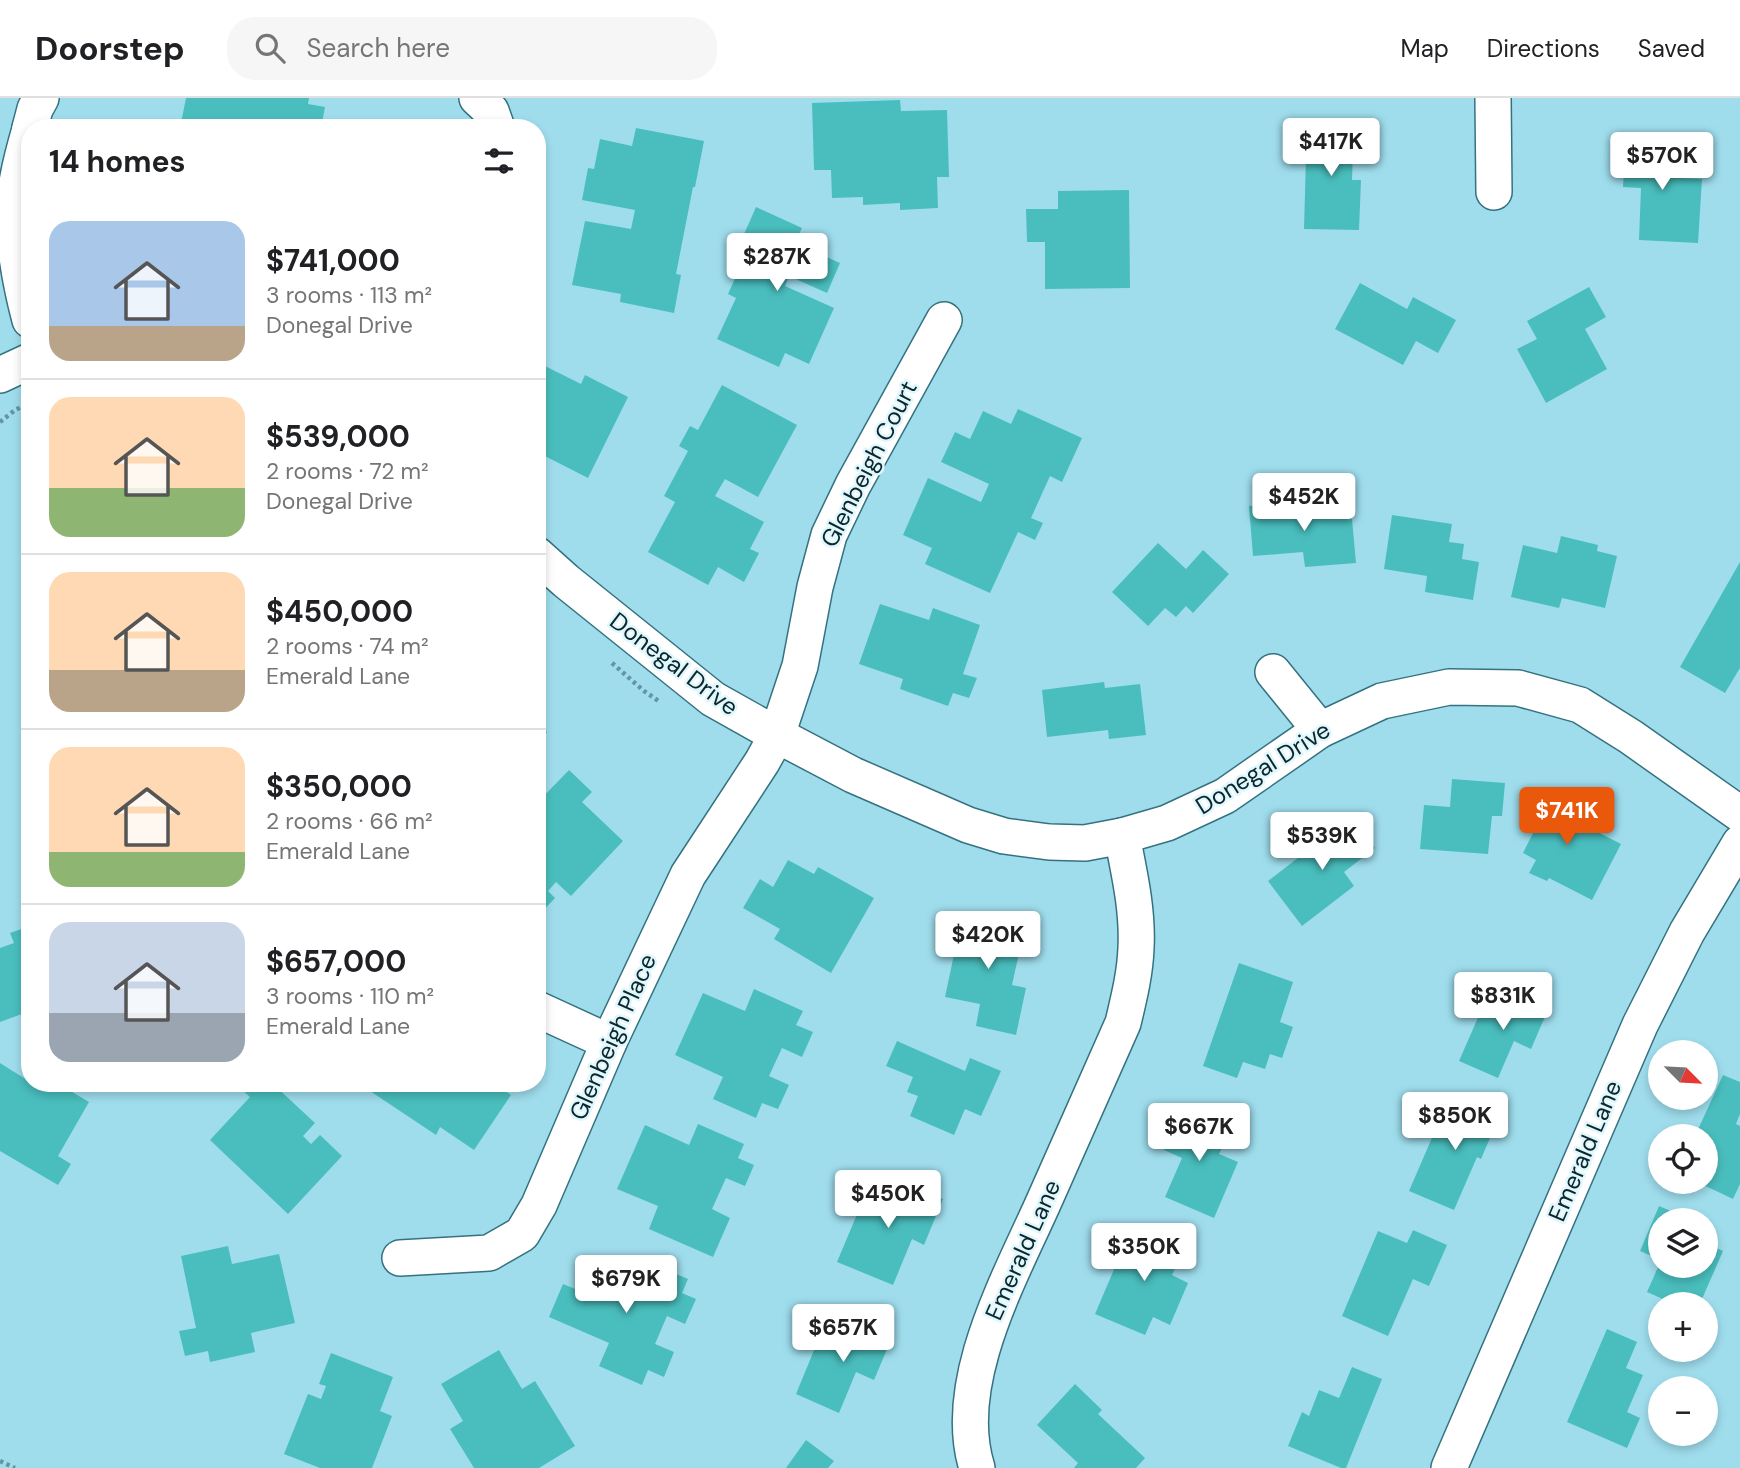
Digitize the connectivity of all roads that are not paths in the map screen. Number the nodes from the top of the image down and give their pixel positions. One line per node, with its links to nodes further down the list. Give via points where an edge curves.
1 (41, 98): 4 (street)
2 (477, 98): 5 (street)
3 (1493, 98): 7 (street)
4 (32, 119)
5 (494, 119)
6 (21, 162): 8 (street, via 14,225)
7 (1494, 192)
8 (21, 283)
9 (944, 320): 15 (street, Glenbeigh Court, via 829,535 800,666)
10 (21, 364): 11 (street)
11 (0, 375)
12 (546, 563): 15 (street, Donegal Drive, via 713,699)
13 (1273, 672): 14 (street)
14 (1320, 730): 16 (street, Donegal Drive, via 1382,701 1448,687 1518,688 1580,705); 17 (street, Donegal Drive, via 1225,796 1167,823)
15 (777, 735): 17 (street, Donegal Drive, via 853,775 1004,836 1085,843); 20 (street, Glenbeigh Place, via 688,875)
16 (1740, 814)
17 (1122, 835): 22 (street, Emerald Lane, via 1134,904 1132,986 1123,1023 987,1330 975,1376 970,1427)
18 (1740, 843): 23 (street, Emerald Lane, via 1687,932 1640,1025)
19 (546, 1013): 20 (street)
20 (609, 1042): 21 (street, Glenbeigh Place, via 539,1205 522,1234 489,1253)
21 (400, 1258)
22 (977, 1468)
23 (1448, 1468)

